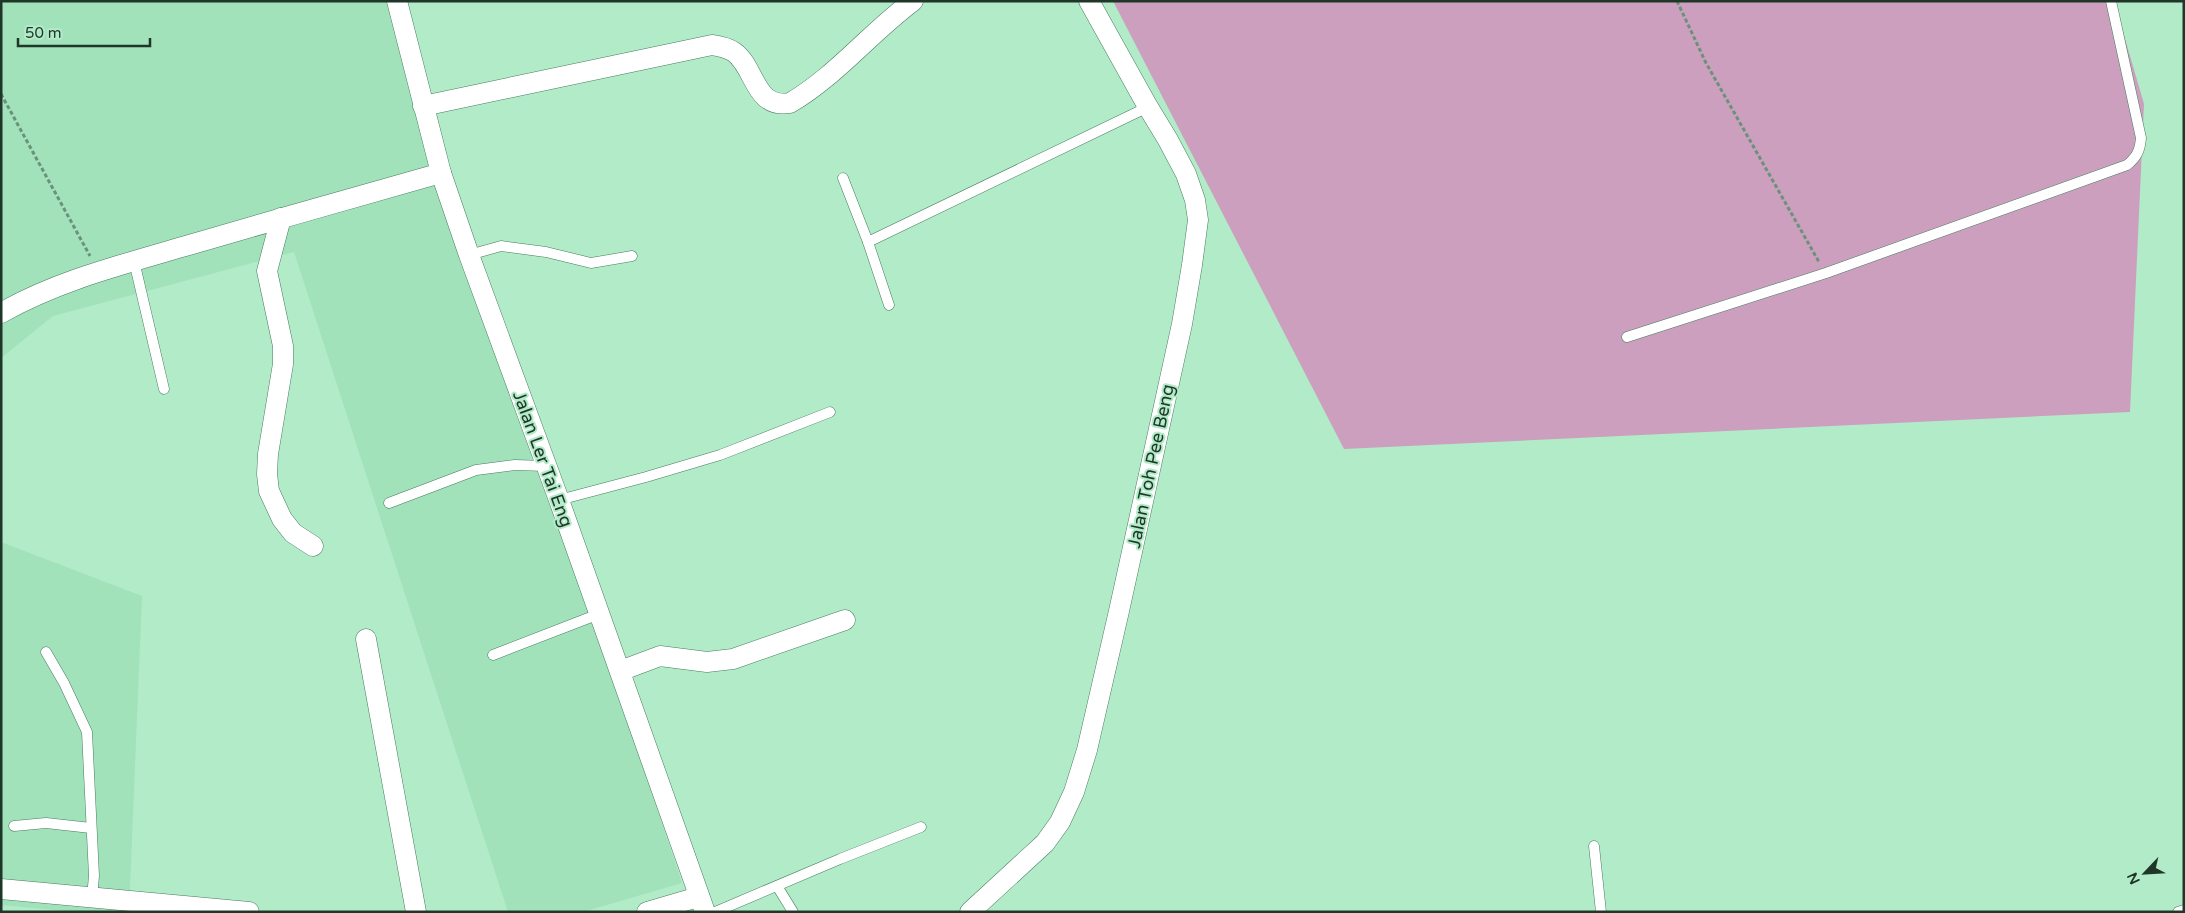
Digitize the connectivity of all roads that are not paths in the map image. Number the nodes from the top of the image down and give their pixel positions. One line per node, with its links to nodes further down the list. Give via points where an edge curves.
1 (397, 1): 5 (street, Jalan Ler Tai Eng)
2 (913, 1): 5 (street, via 836,69 790,103 781,105 765,97 742,59 733,51 712,45)
3 (1089, 1): 6 (street, Jalan Toh Pee Beng)
4 (2111, 1): 16 (lane, via 2141,138 2135,158 2127,165 1826,273)
5 (423, 106): 7 (street, Jalan Ler Tai Eng)
6 (1148, 107): 10 (lane); 37 (street, Jalan Toh Pee Beng, via 1186,174 1195,200 1198,220 1182,324 1089,741 1074,792 1060,822 1045,843)
7 (441, 173): 9 (street); 11 (street, Jalan Ler Tai Eng)
8 (843, 178): 10 (lane)
9 (282, 218): 13 (street); 22 (street, via 267,271 283,346 267,474 269,491 282,519 293,533)
10 (868, 242): 14 (lane)
11 (469, 255): 12 (lane, via 501,246 591,263); 19 (street, Jalan Ler Tai Eng)
12 (632, 256)
13 (134, 261): 15 (street); 17 (lane)
14 (889, 305)
15 (5, 306)
16 (1627, 337)
17 (164, 389)
18 (830, 412): 20 (lane, via 720,455)
19 (546, 466): 20 (street, Jalan Ler Tai Eng); 21 (lane, via 515,465 476,470)
20 (559, 500): 23 (street, Jalan Ler Tai Eng)
21 (389, 503)
22 (313, 546)
23 (599, 614): 27 (lane); 28 (street, Jalan Ler Tai Eng)
24 (845, 620): 28 (street, via 733,659 707,662 660,656)
25 (366, 639): 41 (street)
26 (46, 652): 31 (lane, via 87,732)
27 (493, 655)
28 (620, 671): 36 (street, Jalan Ler Tai Eng)
29 (14, 826): 31 (lane, via 46,823)
30 (921, 827): 33 (lane)
31 (91, 828): 35 (lane)
32 (1594, 846): 45 (lane)
33 (777, 886): 43 (lane); 44 (lane)
34 (1, 889): 35 (street)
35 (92, 897): 38 (street)
36 (702, 904): 42 (street)
37 (982, 908)
38 (202, 909): 40 (street)
39 (2184, 910): 46 (lane)
40 (249, 912)
41 (416, 912)
42 (648, 912)
43 (715, 912)
44 (793, 912)
45 (1601, 912)
46 (2178, 912)

